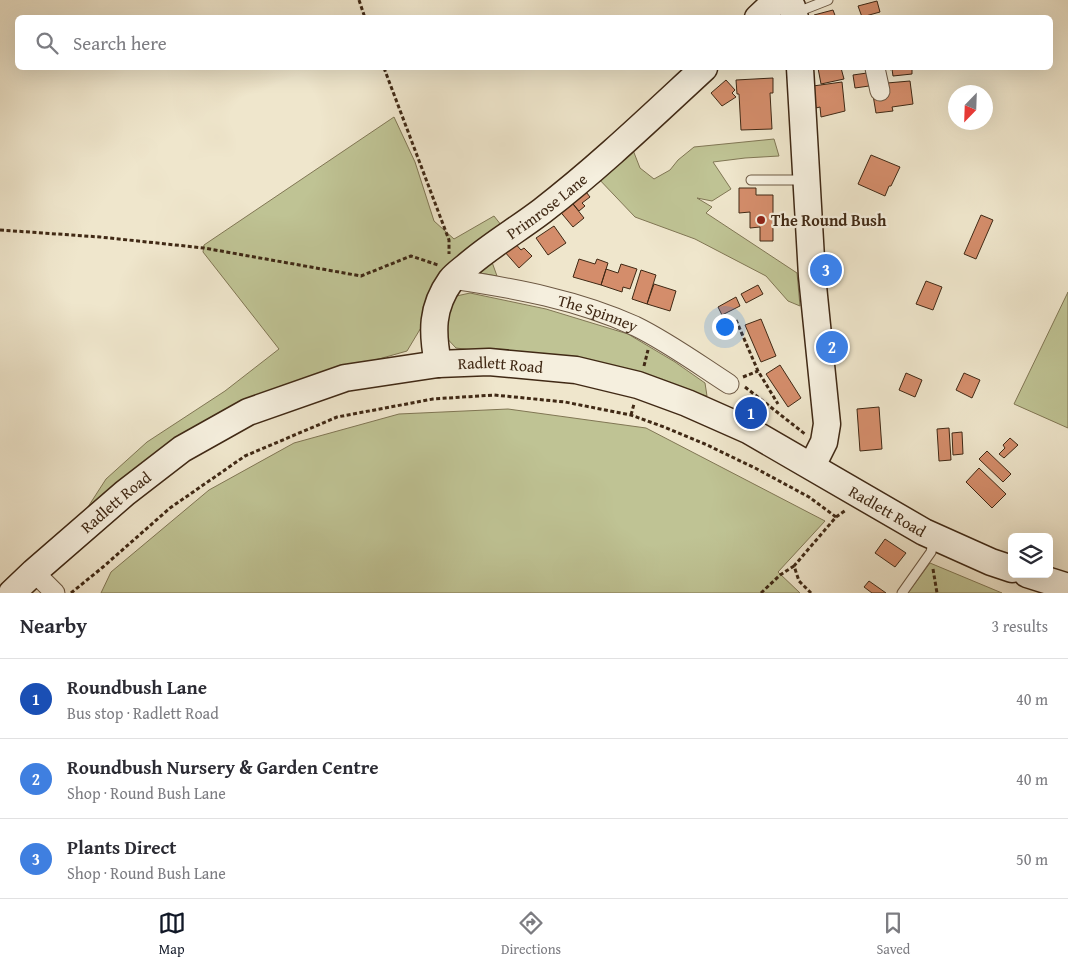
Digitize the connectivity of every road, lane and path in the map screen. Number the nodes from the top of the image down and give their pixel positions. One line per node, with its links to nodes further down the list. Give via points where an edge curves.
1 (359, 0): 4 (path)
2 (828, 0): 3 (lane)
3 (789, 8): 5 (main road)
4 (364, 15)
5 (767, 15)
6 (385, 70): 14 (path, via 449,240)
7 (702, 70): 14 (main road, Primrose Lane, via 541,212)
8 (800, 70): 12 (main road)
9 (875, 70): 10 (street)
10 (880, 92)
11 (751, 180): 12 (lane)
12 (806, 180): 23 (main road)
13 (0, 230): 14 (path, via 204,248 361,276 411,256)
14 (450, 274): 16 (street, The Spinney, via 582,307); 17 (main road, Primrose Lane, via 436,308 434,322 433,340)
15 (736, 320): 21 (path, via 758,371)
16 (653, 335): 18 (path); 19 (street, The Spinney)
17 (438, 364): 24 (main road, Radlett Road, via 489,362 576,370 638,385 748,430); 28 (main road, Radlett Road, via 345,378 248,412 182,449 125,493)
18 (643, 368)
19 (736, 385): 23 (path, via 805,434)
20 (634, 403): 22 (path)
21 (778, 404)
22 (631, 415): 26 (path, via 664,426 757,469 809,497 836,518); 33 (path, via 565,402 494,395 433,399 337,417 245,456 170,508)
23 (827, 424): 24 (main road, via 824,442)
24 (812, 466): 25 (main road, Radlett Road)
25 (934, 537): 27 (main road, Radlett Road); 36 (lane, via 931,552)
26 (794, 566): 34 (path); 35 (path, via 799,581)
27 (1008, 568)
28 (34, 572): 31 (main road, Radlett Road); 32 (street)
29 (1040, 578): 30 (main road)
30 (1068, 587)
31 (12, 593)
32 (55, 593)
33 (70, 593)
34 (761, 593)
35 (811, 593)
36 (902, 593)

